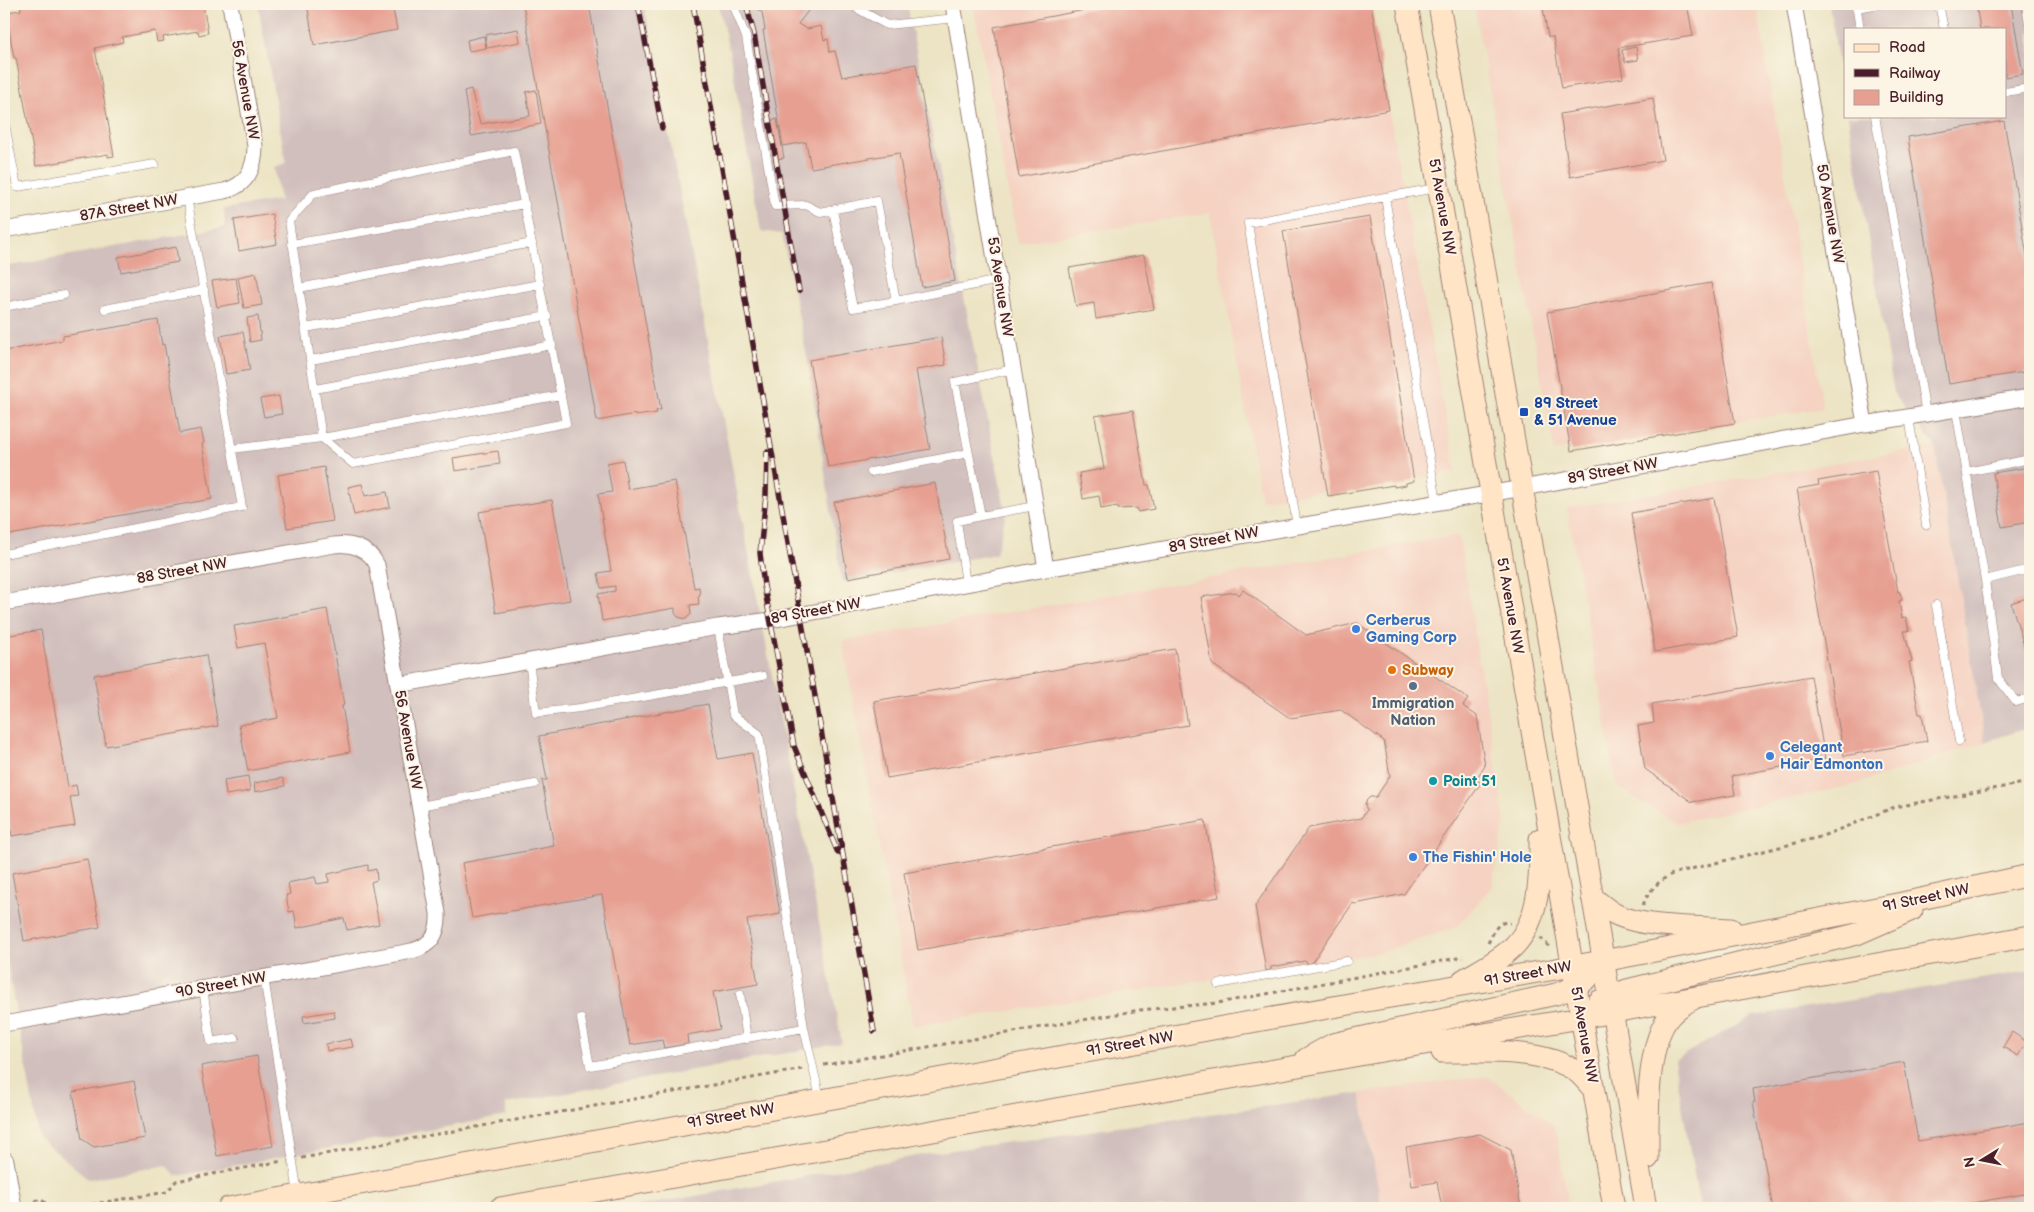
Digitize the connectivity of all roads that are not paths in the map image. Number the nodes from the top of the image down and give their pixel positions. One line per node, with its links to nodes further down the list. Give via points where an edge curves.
1 (230, 4): 20 (street, 56 Avenue NW, via 255,146)
2 (739, 4): 25 (lane, via 735,9 746,37 775,206 806,205 820,212)
3 (849, 4): 11 (lane, via 887,24)
4 (1407, 4): 21 (main road, 51 Avenue NW)
5 (1439, 4): 55 (main road)
6 (1794, 4): 48 (street, 50 Avenue NW)
7 (1880, 4): 10 (lane)
8 (1939, 4): 13 (lane)
9 (2026, 4): 14 (lane)
10 (1856, 6): 12 (lane)
11 (955, 11): 29 (street, 53 Avenue NW)
12 (1860, 28)
13 (1944, 28)
14 (2030, 31)
15 (2030, 88): 16 (lane)
16 (2006, 92)
17 (1875, 118): 46 (lane)
18 (4, 119): 19 (lane, via 17,187)
19 (154, 164)
20 (249, 175): 23 (street, 87A Street NW, via 233,189)
21 (1439, 188): 22 (lane); 56 (main road, 51 Avenue NW)
22 (1385, 197): 57 (lane); 61 (lane, via 1248,223)
23 (187, 198): 26 (street, 87A Street NW); 32 (lane)
24 (524, 204): 27 (lane); 28 (lane); 28 (lane, via 514,151 314,193 289,221)
25 (833, 210): 34 (lane, via 853,308); 34 (lane, via 877,201)
26 (4, 230)
27 (532, 243): 30 (lane); 31 (lane)
28 (292, 244): 31 (lane)
29 (999, 280): 34 (lane); 41 (street, 53 Avenue NW)
30 (540, 284): 37 (lane); 38 (lane)
31 (299, 288): 38 (lane)
32 (204, 290): 36 (lane); 50 (lane)
33 (64, 295): 35 (lane)
34 (896, 302)
35 (4, 307)
36 (105, 309)
37 (547, 316): 39 (lane); 40 (lane)
38 (306, 328): 40 (lane)
39 (552, 346): 42 (lane); 43 (lane)
40 (311, 360): 42 (lane)
41 (1013, 369): 51 (lane, via 955,382); 58 (street, 53 Avenue NW)
42 (316, 389): 49 (lane)
43 (561, 395): 49 (lane); 49 (lane, via 566,423 353,464)
44 (2030, 396): 45 (street, 89 Street NW)
45 (1956, 410): 46 (street, 89 Street NW); 54 (lane)
46 (1926, 414): 47 (street, 89 Street NW)
47 (1909, 417): 48 (street, 89 Street NW); 60 (lane)
48 (1865, 424): 55 (street, 89 Street NW)
49 (322, 438): 50 (lane)
50 (232, 449): 63 (lane, via 242,507)
51 (969, 453): 53 (lane); 59 (lane)
52 (2030, 459): 54 (lane)
53 (872, 472)
54 (1967, 472): 66 (lane)
55 (1523, 488): 56 (street, 89 Street NW); 82 (main road)
56 (1491, 493): 57 (street, 89 Street NW); 78 (main road, 51 Avenue NW)
57 (1437, 502): 61 (street, 89 Street NW)
58 (1035, 506): 59 (lane); 65 (street, 53 Avenue NW)
59 (981, 516): 67 (lane, via 957,521)
60 (1926, 525)
61 (1297, 526): 65 (street, 89 Street NW)
62 (361, 548): 68 (street, 88 Street NW, via 334,545); 74 (street, 56 Avenue NW, via 377,565)
63 (4, 554)
64 (2030, 569): 66 (lane)
65 (1046, 570): 67 (street, 89 Street NW)
66 (1985, 580): 75 (lane, via 1998,678 2016,702)
67 (966, 584): 70 (street, 89 Street NW)
68 (4, 603)
69 (1936, 605): 76 (lane)
70 (718, 627): 71 (street, 89 Street NW); 73 (lane)
71 (530, 661): 73 (lane, via 536,713); 74 (street, 89 Street NW)
72 (763, 676): 73 (lane)
73 (728, 683): 99 (lane, via 733,715 759,734)
74 (398, 685): 79 (street, 56 Avenue NW)
75 (2030, 698)
76 (1960, 741)
77 (536, 784): 79 (lane)
78 (1542, 788): 89 (main road, 51 Avenue NW); 91 (main road, via 1540,874 1532,916 1514,946)
79 (420, 806): 85 (street, 56 Avenue NW, via 438,913)
80 (2030, 874): 81 (main road, 91 Street NW)
81 (1953, 892): 83 (main road, 91 Street NW); 95 (main road, via 1858,934)
82 (1592, 897): 83 (main road, via 1618,915 1638,920 1677,926); 87 (main road)
83 (1764, 930): 87 (main road, 91 Street NW)
84 (2030, 936): 94 (main road)
85 (434, 938): 88 (street, 90 Street NW, via 412,951)
86 (1347, 961): 90 (lane)
87 (1603, 961): 89 (main road, via 1585,981); 95 (main road)
88 (264, 977): 92 (street, 90 Street NW); 107 (lane)
89 (1574, 977): 91 (main road, 91 Street NW); 96 (main road, 51 Avenue NW); 103 (main road, via 1556,994 1334,1044)
90 (1218, 984)
91 (1452, 987): 105 (main road, 91 Street NW)
92 (203, 988): 98 (street, 90 Street NW); 100 (lane, via 211,1042)
93 (740, 994): 101 (lane)
94 (1696, 997): 95 (main road); 113 (main road, via 1669,1017 1657,1047 1650,1083)
95 (1612, 1004): 96 (main road, via 1587,1008); 113 (main road)
96 (1581, 1018): 102 (main road); 104 (main road, 51 Avenue NW)
97 (581, 1019): 101 (lane, via 590,1066)
98 (4, 1024)
99 (804, 1028): 101 (lane); 105 (lane)
100 (235, 1038)
101 (747, 1038)
102 (1382, 1052): 103 (main road); 104 (main road, via 1521,1054 1569,1067)
103 (1291, 1068): 111 (main road)
104 (1593, 1089): 112 (main road, 51 Avenue NW)
105 (820, 1100): 107 (main road, 91 Street NW)
106 (4, 1161): 108 (street)
107 (295, 1197): 109 (main road, 91 Street NW); 110 (main road)
108 (12, 1208)
109 (228, 1208)
110 (270, 1208)
111 (500, 1208)
112 (1614, 1208)
113 (1647, 1208)

